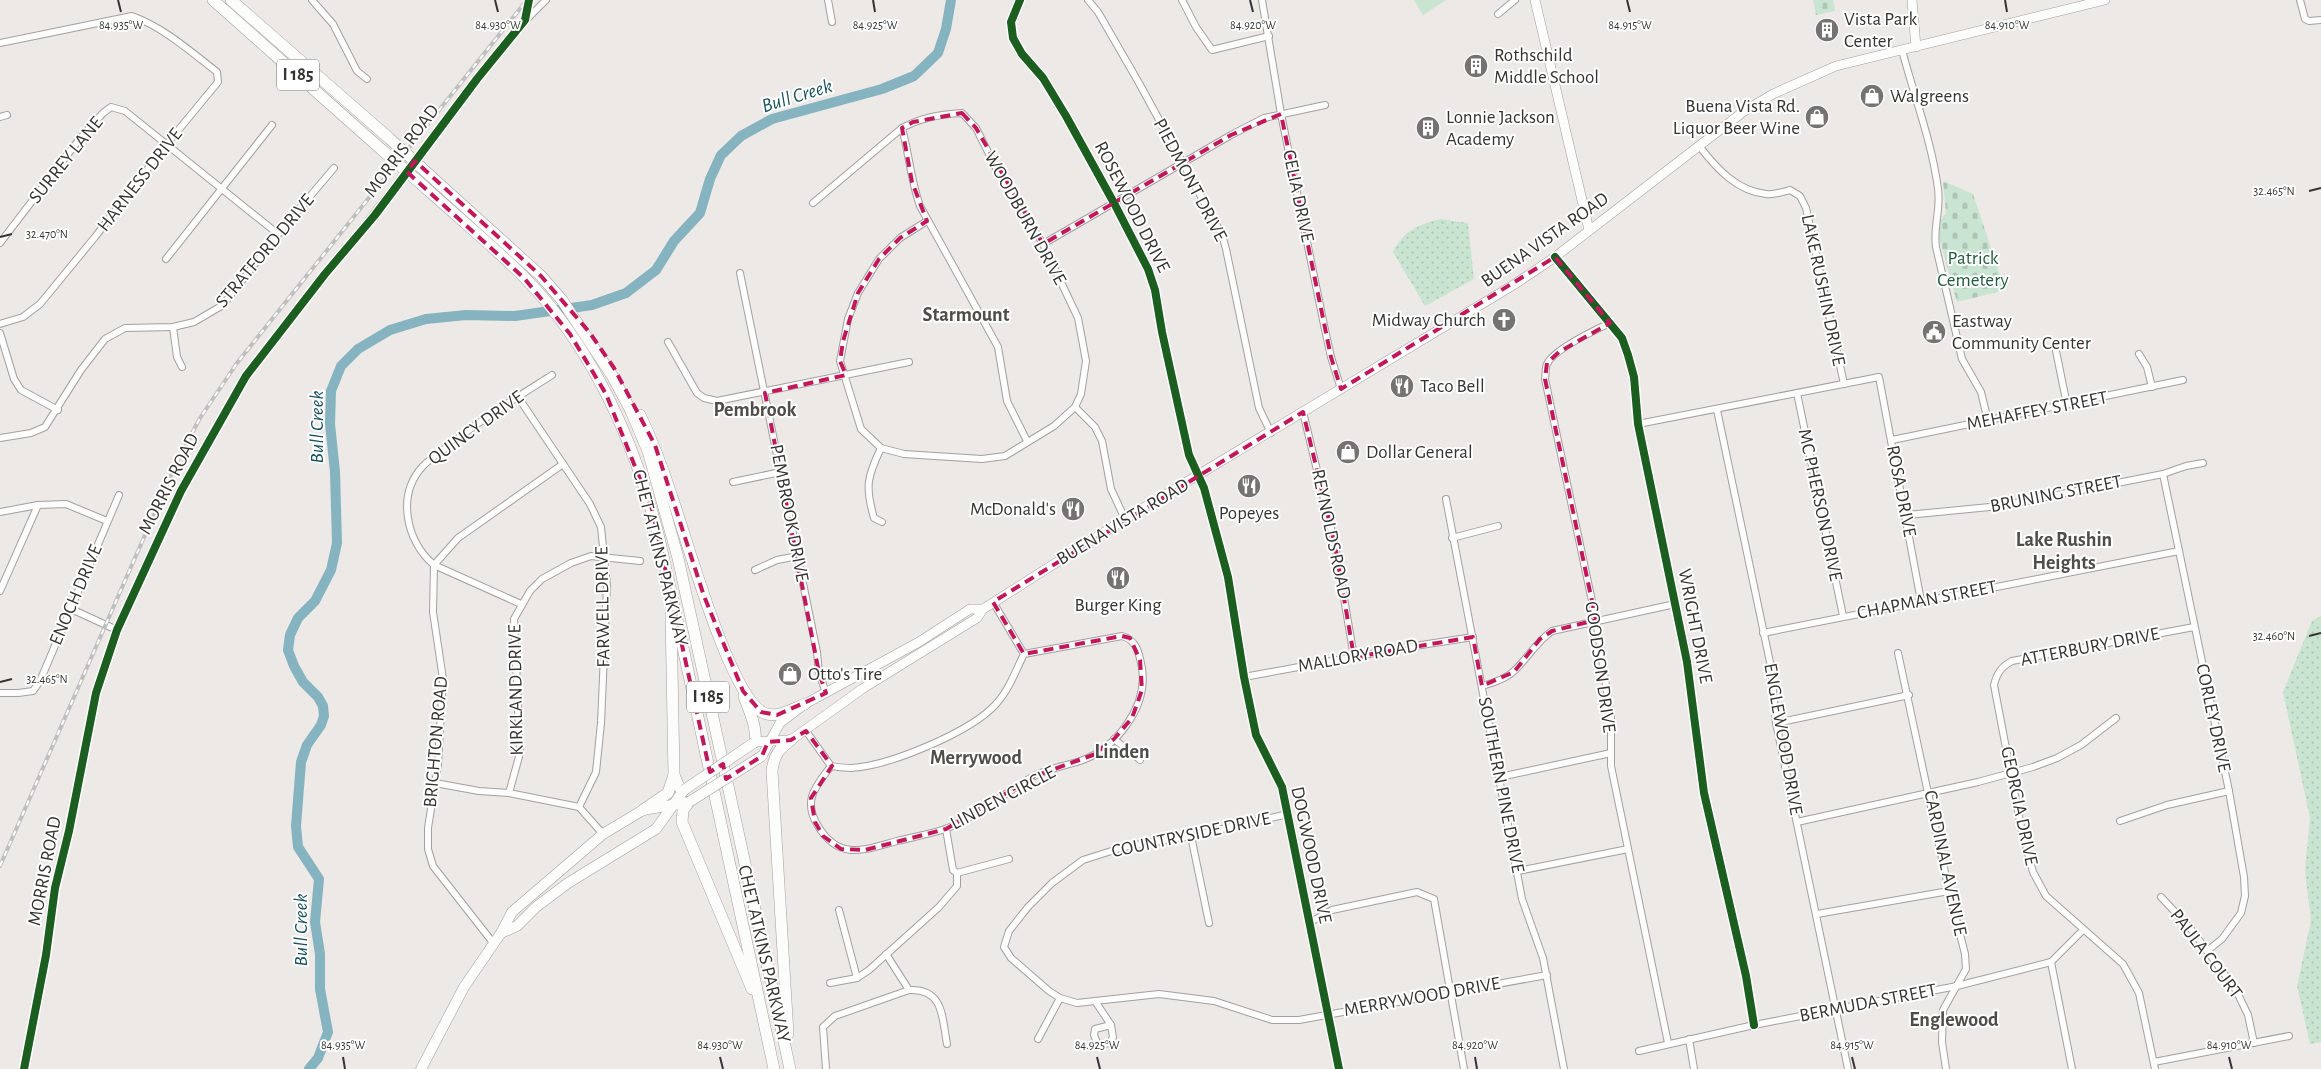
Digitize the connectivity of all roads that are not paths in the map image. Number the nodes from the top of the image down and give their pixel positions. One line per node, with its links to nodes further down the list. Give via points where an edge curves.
1 (213, 0): 97 (highway, CHET ATKINS PARKWAY / I 185, bridge, via 428,190 524,278 549,306 575,341 606,394 637,464 652,509)
2 (231, 0): 48 (highway, I 185, bridge, via 541,276)
3 (312, 0): 24 (street, via 333,24 357,71)
4 (529, 0): 17 (street, MORRIS ROAD)
5 (546, 0): 17 (street)
6 (828, 0): 19 (street)
7 (1020, 0): 35 (main road, ROSEWOOD DRIVE, via 1011,22 1013,38 1043,78)
8 (1088, 0): 31 (street, PIEDMONT DRIVE, via 1125,59)
9 (1182, 0): 20 (street, via 1212,50)
10 (1262, 0): 20 (street, CELIA DRIVE)
11 (1515, 0): 16 (street)
12 (1535, 0): 37 (main road)
13 (1912, 0): 22 (main road)
14 (2105, 0): 22 (main road, BUENA VISTA ROAD)
15 (2300, 0): 18 (street, via 2305,19)
16 (1498, 14)
17 (525, 20): 108 (street, MORRIS ROAD, via 246,376 181,491)
18 (2321, 20)
19 (832, 22)
20 (1269, 36): 26 (street, CELIA DRIVE)
21 (0, 43): 29 (street, HARNESS DRIVE, via 132,16 144,20 217,72 218,82)
22 (1916, 47): 23 (main road, BUENA VISTA ROAD)
23 (1902, 50): 30 (main road, BUENA VISTA ROAD, via 1836,66 1773,94 1743,112); 68 (street, via 1936,174 1939,197 1934,231 1936,247 1962,360 1981,392)
24 (367, 79)
25 (1325, 105): 26 (street)
26 (1281, 114): 31 (street, via 1264,118); 59 (street, CELIA DRIVE, via 1326,333)
27 (272, 125): 33 (street)
28 (902, 128): 34 (street, WOODBURN DRIVE); 36 (street, via 912,182); 40 (street, WOODBURN DRIVE, via 913,122 962,113 976,128 998,172)
29 (166, 145): 33 (street); 39 (street, SURREY LANE, via 125,111 111,108 103,113); 45 (street, HARNESS DRIVE, via 40,304 23,317)
30 (1700, 147): 37 (main road, BUENA VISTA ROAD); 57 (street, LAKE RUSHIN DRIVE, via 1730,180 1747,189 1768,194 1790,190 1800,196 1806,208)
31 (1182, 164): 35 (street); 70 (street, PIEDMONT DRIVE, via 1222,235 1259,408)
32 (334, 168): 38 (street, STRATFORD DRIVE)
33 (222, 189): 38 (street); 42 (street)
34 (813, 203)
35 (1114, 204): 40 (street); 79 (main road, ROSEWOOD DRIVE, via 1156,290 1182,425)
36 (927, 221): 55 (street, via 900,238 879,258 858,293 848,319 840,361); 73 (street, via 998,347 1007,401)
37 (1590, 230): 41 (main road, BUENA VISTA ROAD)
38 (278, 234): 46 (street, STRATFORD DRIVE, via 223,305 194,322)
39 (0, 243)
40 (1043, 244): 64 (street, WOODBURN DRIVE, via 1078,318 1086,361 1081,394)
41 (1554, 257): 44 (street, WRIGHT DRIVE); 59 (main road, BUENA VISTA ROAD)
42 (166, 259)
43 (740, 274): 60 (street, PEMBROOK DRIVE)
44 (1610, 323): 69 (street, WRIGHT DRIVE, via 1622,338 1628,355 1634,377); 106 (street, GOODSON DRIVE, via 1559,352 1547,363 1545,379)
45 (0, 324)
46 (173, 327): 53 (street, via 177,358); 65 (street, STRATFORD DRIVE, via 125,328 105,339 81,370)
47 (0, 333): 65 (street, via 14,379 21,390)
48 (592, 340): 116 (highway, via 636,407 655,445 704,596); 188 (highway, CHET ATKINS PARKWAY / I 185, via 631,410 662,495)
49 (668, 342): 60 (street, via 690,384 704,398 717,401)
50 (2056, 351): 63 (street)
51 (2139, 354): 58 (street, via 2147,366)
52 (909, 362): 55 (street)
53 (182, 367)
54 (552, 375): 62 (street, QUINCY DRIVE)
55 (846, 375): 60 (street); 74 (street, via 861,430)
56 (2183, 380): 58 (street, MEHAFFEY STREET)
57 (1844, 384): 61 (street); 72 (street, ROSA DRIVE, via 1879,377)
58 (2152, 387): 63 (street, MEHAFFEY STREET)
59 (1341, 390): 67 (main road, BUENA VISTA ROAD)
60 (765, 393): 77 (street, PEMBROOK DRIVE)
61 (1797, 393): 66 (street); 105 (street, MC PHERSON DRIVE)
62 (518, 397): 76 (street, FARWELL DRIVE); 95 (street, QUINCY DRIVE, via 449,445 423,466 412,482 408,496 409,526 418,550)
63 (2067, 405): 68 (street, MEHAFFEY STREET)
64 (1075, 407): 73 (street, via 1054,426); 86 (street, via 1095,427 1102,441 1111,489)
65 (58, 410): 71 (street, STRATFORD DRIVE, via 45,427 31,433)
66 (1717, 410): 69 (street); 109 (street, ENGLEWOOD DRIVE)
67 (1303, 412): 70 (main road, BUENA VISTA ROAD); 113 (street, REYNOLDS ROAD, via 1335,545)
68 (1988, 421): 72 (street, MEHAFFEY STREET)
69 (1638, 424): 102 (street, WRIGHT DRIVE)
70 (1270, 433): 79 (main road, BUENA VISTA ROAD)
71 (0, 438)
72 (1892, 440): 85 (street, ROSA DRIVE)
73 (1027, 441): 74 (street, via 1005,456 982,459 904,454)
74 (881, 448): 88 (street, via 868,482 874,518)
75 (2203, 463): 78 (street, BRUNING STREET)
76 (564, 464): 92 (street, FARWELL DRIVE, via 601,527); 95 (street, via 458,538)
77 (781, 472): 80 (street); 93 (street, PEMBROOK DRIVE)
78 (2163, 474): 85 (street, BRUNING STREET, via 2000,506); 91 (street, CORLEY DRIVE)
79 (1198, 477): 86 (main road, BUENA VISTA ROAD); 114 (main road, DOGWOOD DRIVE, via 1204,488 1228,577)
80 (733, 482)
81 (119, 496): 87 (street, ENOCH DRIVE)
82 (1446, 499): 90 (street, SOUTHERN PINE DRIVE)
83 (38, 505): 84 (street); 87 (street, via 66,504); 98 (street)
84 (0, 512)
85 (1907, 515): 99 (street, ROSA DRIVE)
86 (1125, 520): 100 (main road, BUENA VISTA ROAD)
87 (107, 521): 103 (street, ENOCH DRIVE)
88 (882, 522)
89 (1498, 526): 90 (street)
90 (1452, 538): 110 (street, SOUTHERN PINE DRIVE)
91 (2179, 552): 99 (street, CHAPMAN STREET); 107 (street, CORLEY DRIVE)
92 (605, 556): 94 (street, KIRKLAND DRIVE); 101 (street, KIRKLAND DRIVE, via 591,556 542,579); 142 (street, FARWELL DRIVE, via 606,616 596,772)
93 (798, 556): 96 (street, via 777,560); 118 (street, PEMBROOK DRIVE, via 819,673)
94 (640, 561)
95 (434, 565): 101 (street, QUINCY DRIVE); 136 (street, BRIGHTON ROAD, via 433,612 444,679)
96 (755, 570)
97 (669, 582): 134 (highway); 191 (highway, CHET ATKINS PARKWAY / I 185)
98 (0, 591)
99 (1921, 600): 105 (street, CHAPMAN STREET)
100 (993, 602): 104 (main road, BUENA VISTA ROAD); 112 (street)
101 (521, 604): 140 (street, KIRKLAND DRIVE, via 514,619 520,753)
102 (1675, 604): 106 (street); 178 (street, WRIGHT DRIVE, via 1690,683 1704,793)
103 (70, 608): 108 (street); 117 (street, ENOCH DRIVE, via 33,691)
104 (983, 609): 118 (main road, BUENA VISTA ROAD, via 970,609 922,640); 124 (main road, BUENA VISTA ROAD, via 977,618 862,689)
105 (1843, 616): 109 (street, CHAPMAN STREET)
106 (1596, 620): 115 (street, via 1552,631 1540,639 1514,672); 129 (street, GOODSON DRIVE, via 1611,718)
107 (2194, 627): 121 (street, ATTERBURY DRIVE, via 2012,661 2003,666 1994,685); 138 (street, CORLEY DRIVE)
108 (117, 630): 189 (street, MORRIS ROAD, via 94,702 55,888)
109 (1763, 633): 123 (street, ENGLEWOOD DRIVE, via 1771,668)
110 (1473, 637): 113 (street, MALLORY ROAD); 115 (street, SOUTHERN PINE DRIVE)
111 (1898, 653): 119 (street, CARDINAL AVENUE)
112 (1024, 654): 125 (street, LINDEN CIRCLE, via 1122,636 1130,638 1137,646 1143,674 1142,690 1132,718); 132 (street, via 997,703 972,723 934,744 900,756 851,768)
113 (1354, 657): 114 (street, MALLORY ROAD)
114 (1244, 678): 145 (main road, DOGWOOD DRIVE, via 1256,735 1282,787)
115 (1482, 686): 135 (street, SOUTHERN PINE DRIVE)
116 (743, 691): 120 (highway, via 761,712 768,714 777,715); 127 (highway, via 753,720)
117 (0, 692)
118 (826, 693): 120 (main road, BUENA VISTA ROAD)
119 (1909, 695): 123 (street); 139 (street, CARDINAL AVENUE)
120 (805, 704): 128 (main road, BUENA VISTA ROAD, via 780,723)
121 (1999, 711): 133 (street, GEORGIA DRIVE)
122 (2116, 718): 133 (street, via 2081,745 2057,758)
123 (1776, 723): 147 (street, ENGLEWOOD DRIVE)
124 (806, 731): 126 (main road, BUENA VISTA ROAD); 132 (street)
125 (1114, 739): 131 (street); 148 (street, LINDEN CIRCLE, via 1093,756 1035,776)
126 (791, 740): 128 (main road, BUENA VISTA ROAD); 188 (highway, via 774,756 772,771)
127 (755, 742): 128 (main road, BUENA VISTA ROAD); 137 (main road, BUENA VISTA ROAD, bridge)
128 (768, 742): 130 (main road, BUENA VISTA ROAD)
129 (1611, 753): 135 (street); 151 (street, GOODSON DRIVE)
130 (762, 756): 141 (main road, BUENA VISTA ROAD, bridge)
131 (1140, 760)
132 (832, 766): 148 (street, LINDEN CIRCLE, via 814,788 810,806 815,822 832,845 841,849 865,850)
133 (2012, 773): 139 (street); 162 (street, GEORGIA DRIVE, via 2033,872 2046,896)
134 (674, 775): 137 (highway, via 678,787); 144 (highway, via 668,793)
135 (1500, 777): 154 (street, SOUTHERN PINE DRIVE)
136 (434, 783): 140 (street); 164 (street, BRIGHTON ROAD, via 428,849 434,866)
137 (684, 790): 143 (main road, BUENA VISTA ROAD)
138 (2229, 791): 146 (street, via 2167,805); 165 (street, CORLEY DRIVE, via 2245,896 2232,928)
139 (1929, 792): 147 (street); 156 (street, CARDINAL AVENUE)
140 (510, 793): 142 (street)
141 (690, 802): 143 (main road, BUENA VISTA ROAD); 191 (highway, via 683,810 682,822 753,992)
142 (579, 807): 149 (street)
143 (672, 807): 144 (main road, BUENA VISTA ROAD); 163 (main road, BUENA VISTA ROAD, via 656,829 568,883 517,926)
144 (643, 810): 149 (main road, BUENA VISTA ROAD)
145 (1288, 814): 150 (street, COUNTRYSIDE DRIVE); 161 (main road, DOGWOOD DRIVE)
146 (2120, 821)
147 (1797, 822): 159 (street, ENGLEWOOD DRIVE)
148 (946, 829): 155 (street, via 953,870)
149 (602, 834): 163 (main road, BUENA VISTA ROAD, via 512,912)
150 (1191, 836): 152 (street, COUNTRYSIDE DRIVE); 160 (street)
151 (1628, 849): 154 (street); 183 (street, GOODSON DRIVE)
152 (1094, 856): 174 (street, MERRYWOOD DRIVE, via 1052,883 1028,907 1009,931 1004,947 1011,958)
153 (1009, 859): 155 (street)
154 (1518, 871): 168 (street, SOUTHERN PINE DRIVE, via 1522,899)
155 (957, 873): 166 (street, via 957,886 945,900)
156 (1949, 890): 159 (street); 171 (street, CARDINAL AVENUE, via 1965,954 1966,968)
157 (2161, 897): 165 (street, PAULA COURT)
158 (839, 910): 169 (street)
159 (1817, 914): 176 (street, ENGLEWOOD DRIVE)
160 (1209, 923)
161 (1309, 923): 173 (street, via 1332,910 1417,892 1434,898); 177 (main road, DOGWOOD DRIVE)
162 (2083, 930): 167 (street); 187 (street, GEORGIA DRIVE, via 2122,964 2139,993)
163 (501, 933): 164 (main road, BUENA VISTA ROAD)
164 (494, 944): 190 (main road, BUENA VISTA ROAD, via 460,993)
165 (2207, 951): 184 (street, PAULA COURT, via 2244,1005)
166 (886, 954): 169 (street); 172 (street)
167 (2051, 962): 171 (street, BERMUDA STREET); 199 (street)
168 (1547, 975): 173 (street, MERRYWOOD DRIVE); 195 (street, SOUTHERN PINE DRIVE)
169 (857, 978): 170 (street)
170 (830, 983)
171 (1957, 986): 176 (street, BERMUDA STREET); 198 (street, CARDINAL AVENUE, via 1943,1010 1942,1042)
172 (909, 990): 185 (street, via 920,989 938,1002); 192 (street, via 835,1016 824,1027)
173 (1451, 991): 177 (street, MERRYWOOD DRIVE); 194 (street)
174 (1060, 998): 175 (street, MERRYWOOD DRIVE, via 1077,1003); 181 (street)
175 (1095, 1001): 177 (street, MERRYWOOD DRIVE, via 1159,994 1214,1001 1272,1020 1299,1020); 179 (street)
176 (1837, 1009): 178 (street, BERMUDA STREET); 197 (street, ENGLEWOOD DRIVE)
177 (1327, 1014): 193 (main road, DOGWOOD DRIVE)
178 (1754, 1024): 182 (street, BERMUDA STREET)
179 (1111, 1025)
180 (2289, 1036): 184 (street)
181 (1038, 1039)
182 (1689, 1039): 183 (street, BERMUDA STREET); 196 (street)
183 (1668, 1043): 186 (street, BERMUDA STREET)
184 (2254, 1043): 187 (street)
185 (947, 1044)
186 (1639, 1051)
187 (2154, 1066)
188 (790, 1068)
189 (24, 1069)
190 (421, 1069)
191 (774, 1069)
192 (826, 1069)
193 (1339, 1069)
194 (1464, 1069)
195 (1564, 1069)
196 (1694, 1069)
197 (1848, 1069)
198 (1946, 1069)
199 (2072, 1069)

